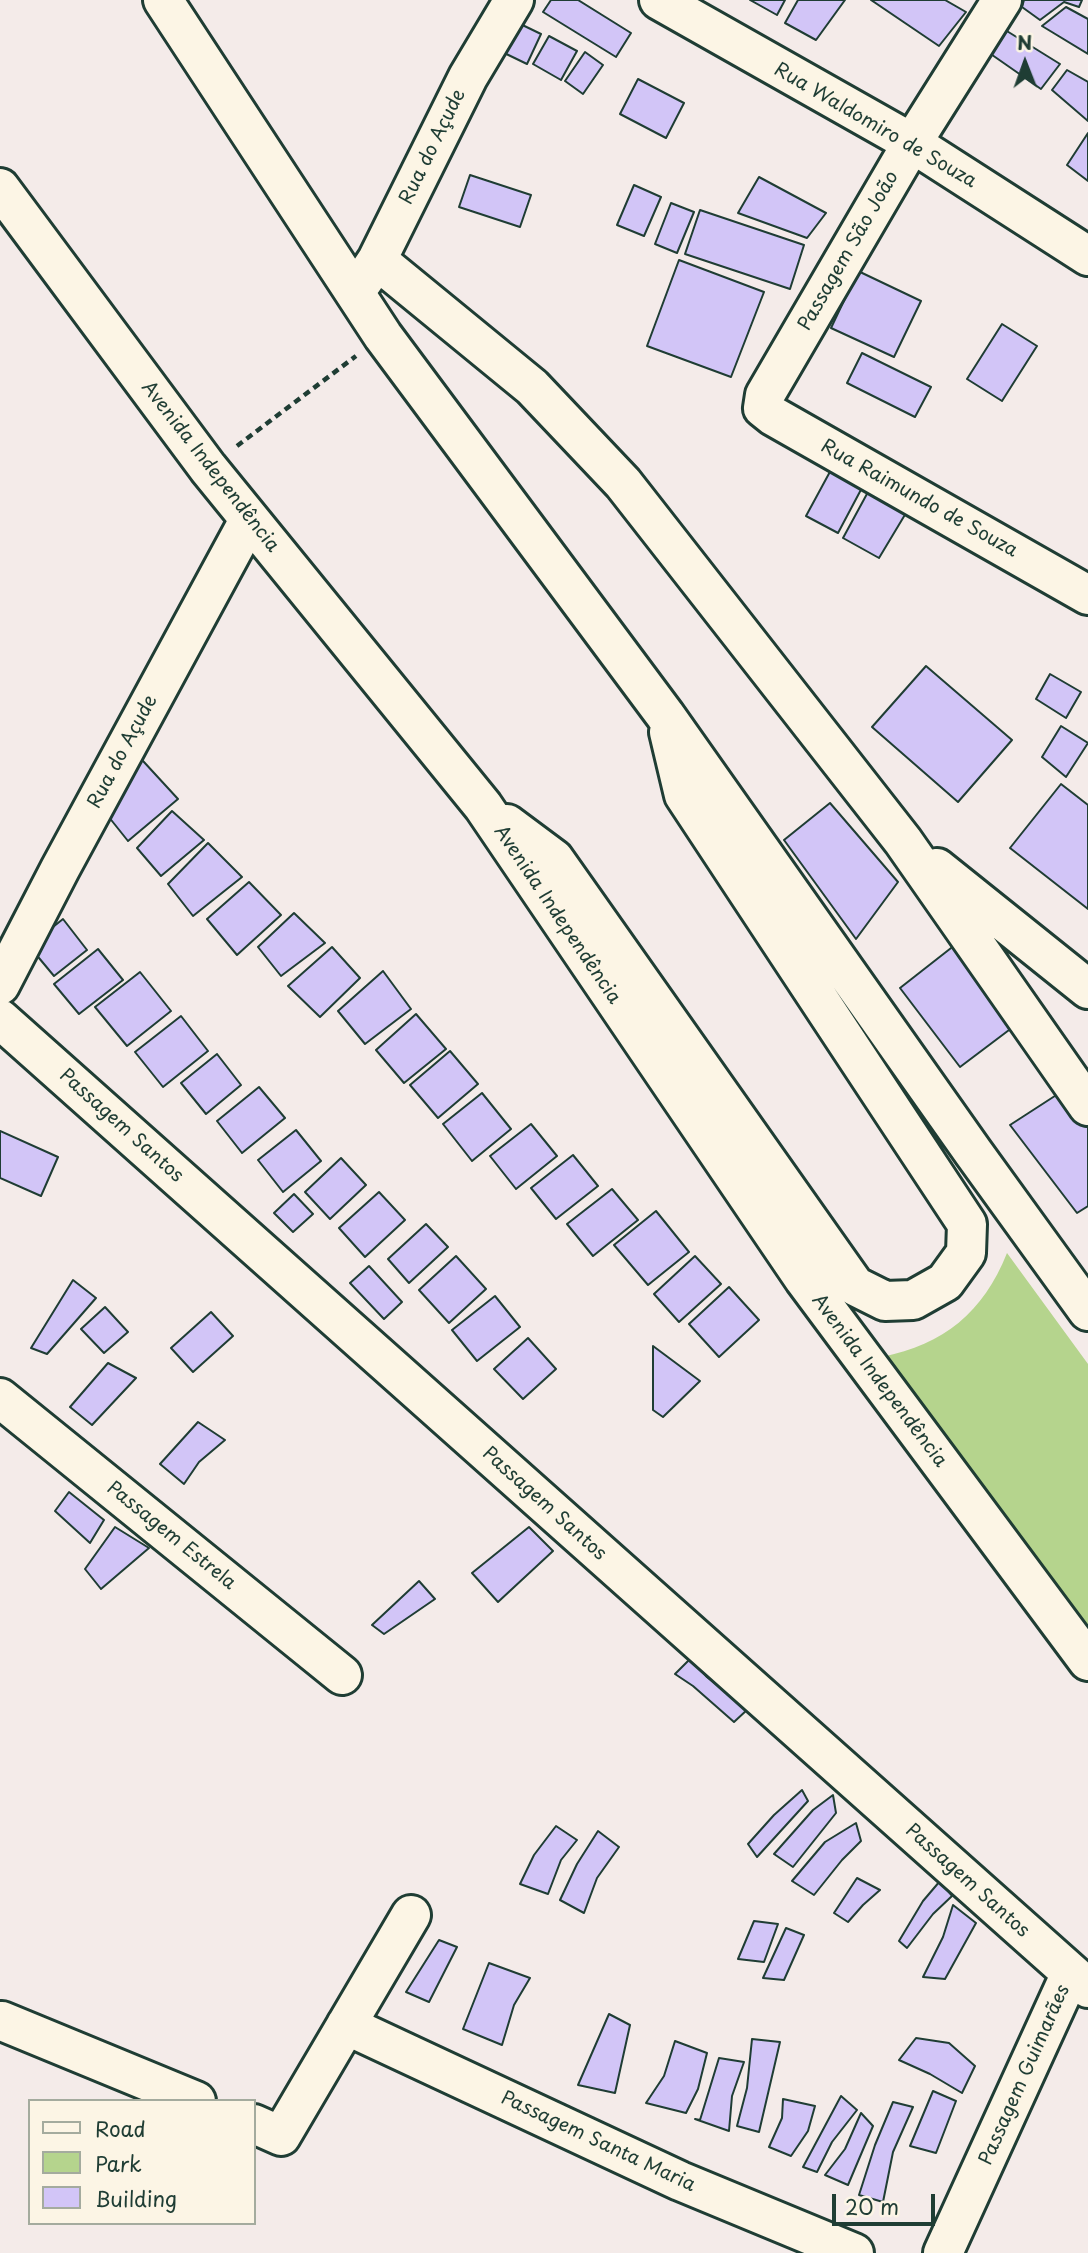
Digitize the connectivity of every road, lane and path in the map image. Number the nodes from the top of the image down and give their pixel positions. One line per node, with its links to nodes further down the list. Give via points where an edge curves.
1 (163, 0): 9 (street)
2 (514, 0): 8 (street, Rua do Açude, via 468,77)
3 (659, 0): 5 (street, Rua Waldomiro de Souza)
4 (1002, 0): 5 (street, Passagem São João)
5 (912, 143): 7 (street, Rua Waldomiro de Souza); 11 (street, Passagem São João)
6 (0, 188): 12 (street, Avenida Independência)
7 (1088, 256)
8 (377, 260): 9 (street, Rua do Açude); 17 (street, via 532,387 623,483)
9 (355, 294): 10 (street)
10 (383, 336): 12 (path); 15 (street)
11 (765, 395): 14 (street, Rua Raimundo de Souza, via 763,408 773,416)
12 (208, 468): 13 (street, Avenida Independência)
13 (249, 520): 16 (street, Avenida Independência); 18 (street, Rua do Açude)
14 (1088, 594)
15 (666, 715): 16 (street, via 684,795 967,1224 966,1253 945,1282 913,1300 885,1301 855,1286 554,859); 22 (street)
16 (483, 806): 24 (street, Avenida Independência, via 804,1279)
17 (903, 841): 19 (street); 21 (street)
18 (0, 985)
19 (1088, 989)
20 (0, 1019): 27 (street, Passagem Santos)
21 (1088, 1106)
22 (1088, 1311)
23 (0, 1398): 25 (street, Passagem Estrela)
24 (1088, 1661)
25 (342, 1675)
26 (411, 1914): 29 (street)
27 (1079, 1981): 33 (street, Passagem Guimarães)
28 (2, 2021): 30 (street)
29 (346, 2025): 31 (street); 32 (street, Passagem Santa Maria, via 680,2181)
30 (191, 2099)
31 (267, 2130)
32 (854, 2253)
33 (943, 2253)

